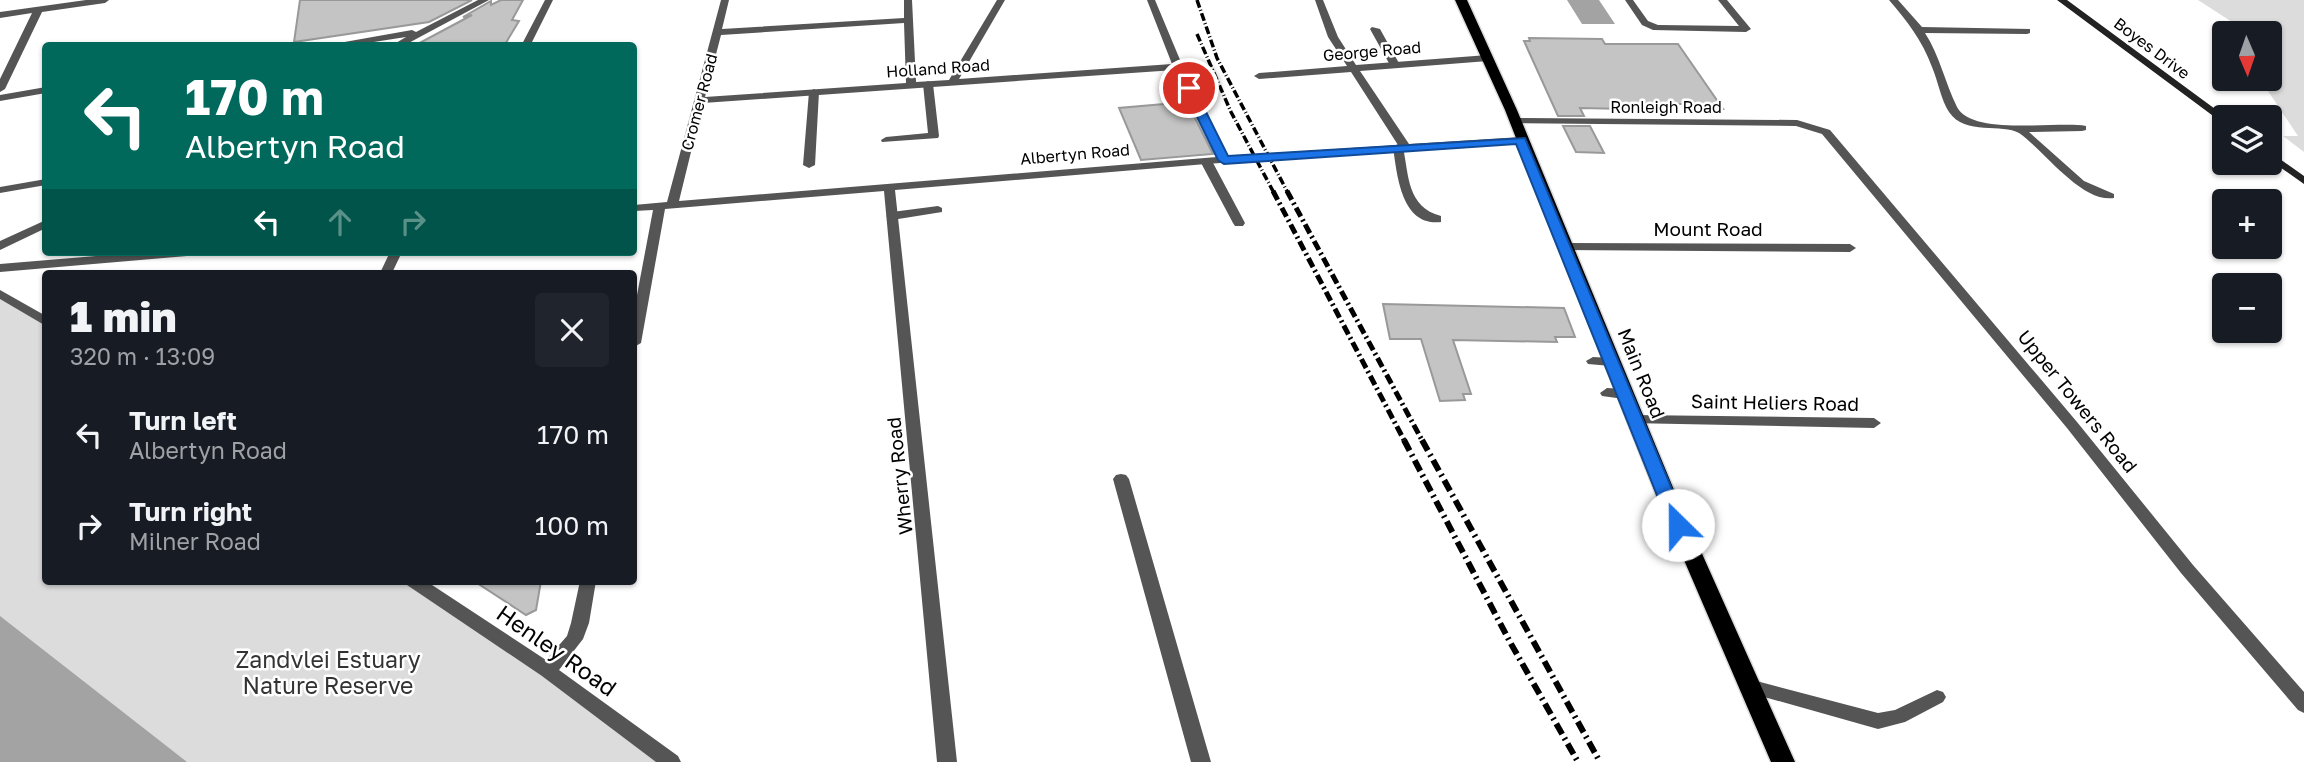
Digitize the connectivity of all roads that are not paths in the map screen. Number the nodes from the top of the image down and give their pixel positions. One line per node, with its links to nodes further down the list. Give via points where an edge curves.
1 (105, 0): 14 (street)
2 (485, 0): 22 (street)
3 (549, 0): 25 (street)
4 (725, 0): 21 (street, Cromer Road)
5 (908, 0): 17 (street)
6 (1001, 0): 31 (street)
7 (1151, 0): 28 (street)
8 (1319, 0): 29 (street, via 1326,24)
9 (1461, 0): 26 (main road, Main Road)
10 (1629, 0): 11 (street, via 1645,23 1656,28 1746,30)
11 (1722, 0)
12 (1893, 0): 19 (street)
13 (2061, 0): 38 (main road, Boyes Drive)
14 (57, 4): 15 (street)
15 (38, 10): 16 (street); 36 (street)
16 (0, 15)
17 (908, 20): 21 (street); 33 (street)
18 (1375, 29): 27 (street)
19 (1921, 30): 20 (street); 42 (street, via 1961,121)
20 (2027, 31)
21 (717, 32): 37 (street, Cromer Road)
22 (420, 33): 23 (street); 24 (street)
23 (355, 42)
24 (403, 42)
25 (527, 42)
26 (1488, 58): 27 (street, George Road); 40 (main road, Main Road)
27 (1395, 65): 29 (street, George Road)
28 (1178, 67): 31 (street, Holland Road); 47 (street)
29 (1353, 69): 30 (street, George Road); 46 (street)
30 (1259, 76)
31 (952, 83): 32 (street, Holland Road)
32 (928, 84): 33 (street, Holland Road); 44 (street, via 934,136)
33 (911, 85): 35 (street, Holland Road)
34 (42, 90): 36 (street)
35 (814, 92): 37 (street, Holland Road); 50 (street)
36 (3, 94): 39 (street)
37 (700, 100): 56 (street, Cromer Road)
38 (2212, 112)
39 (0, 113)
40 (1514, 121): 41 (street, Ronleigh Road, via 1797,123); 45 (main road, Main Road)
41 (1817, 127): 83 (street, Upper Towers Road, via 1830,134)
42 (2018, 127): 43 (street); 55 (street, via 2080,183)
43 (2082, 128)
44 (886, 140)
45 (1521, 140): 46 (street, Albertyn Road); 64 (main road, Main Road)
46 (1402, 147): 47 (street, Albertyn Road); 60 (street, via 1412,206 1421,215)
47 (1224, 160): 48 (street, Albertyn Road)
48 (1206, 161): 53 (street, Albertyn Road); 61 (street)
49 (2282, 164): 51 (main road)
50 (809, 165)
51 (2304, 181)
52 (42, 183): 54 (street)
53 (889, 186): 56 (street, Albertyn Road); 59 (street, Wherry Road)
54 (0, 190)
55 (2110, 196)
56 (666, 205): 57 (street, Albertyn Road); 72 (street, Cromer Road)
57 (637, 208)
58 (939, 210): 59 (street)
59 (892, 216): 85 (street, Wherry Road)
60 (1437, 219)
61 (1239, 222)
62 (42, 225): 63 (street)
63 (0, 246)
64 (1565, 247): 65 (street, Mount Road); 74 (main road, Main Road)
65 (1850, 248)
66 (148, 256): 67 (street)
67 (90, 262): 68 (street); 69 (street)
68 (0, 268)
69 (0, 275)
70 (0, 293): 71 (street)
71 (42, 319)
72 (637, 330)
73 (1593, 361): 74 (street)
74 (1611, 362): 75 (main road, Main Road, via 1616,393)
75 (1634, 420): 76 (street, Saint Heliers Road); 81 (main road, Main Road)
76 (1874, 423)
77 (1121, 479): 86 (street)
78 (419, 585): 80 (street, Henley Road)
79 (587, 585): 80 (street, via 574,639)
80 (548, 671): 84 (street, Henley Road)
81 (1749, 686): 82 (street, via 1878,720 1898,717); 87 (main road, Main Road)
82 (1937, 697)
83 (2304, 705)
84 (671, 762)
85 (947, 762)
86 (1201, 762)
87 (1783, 762)

